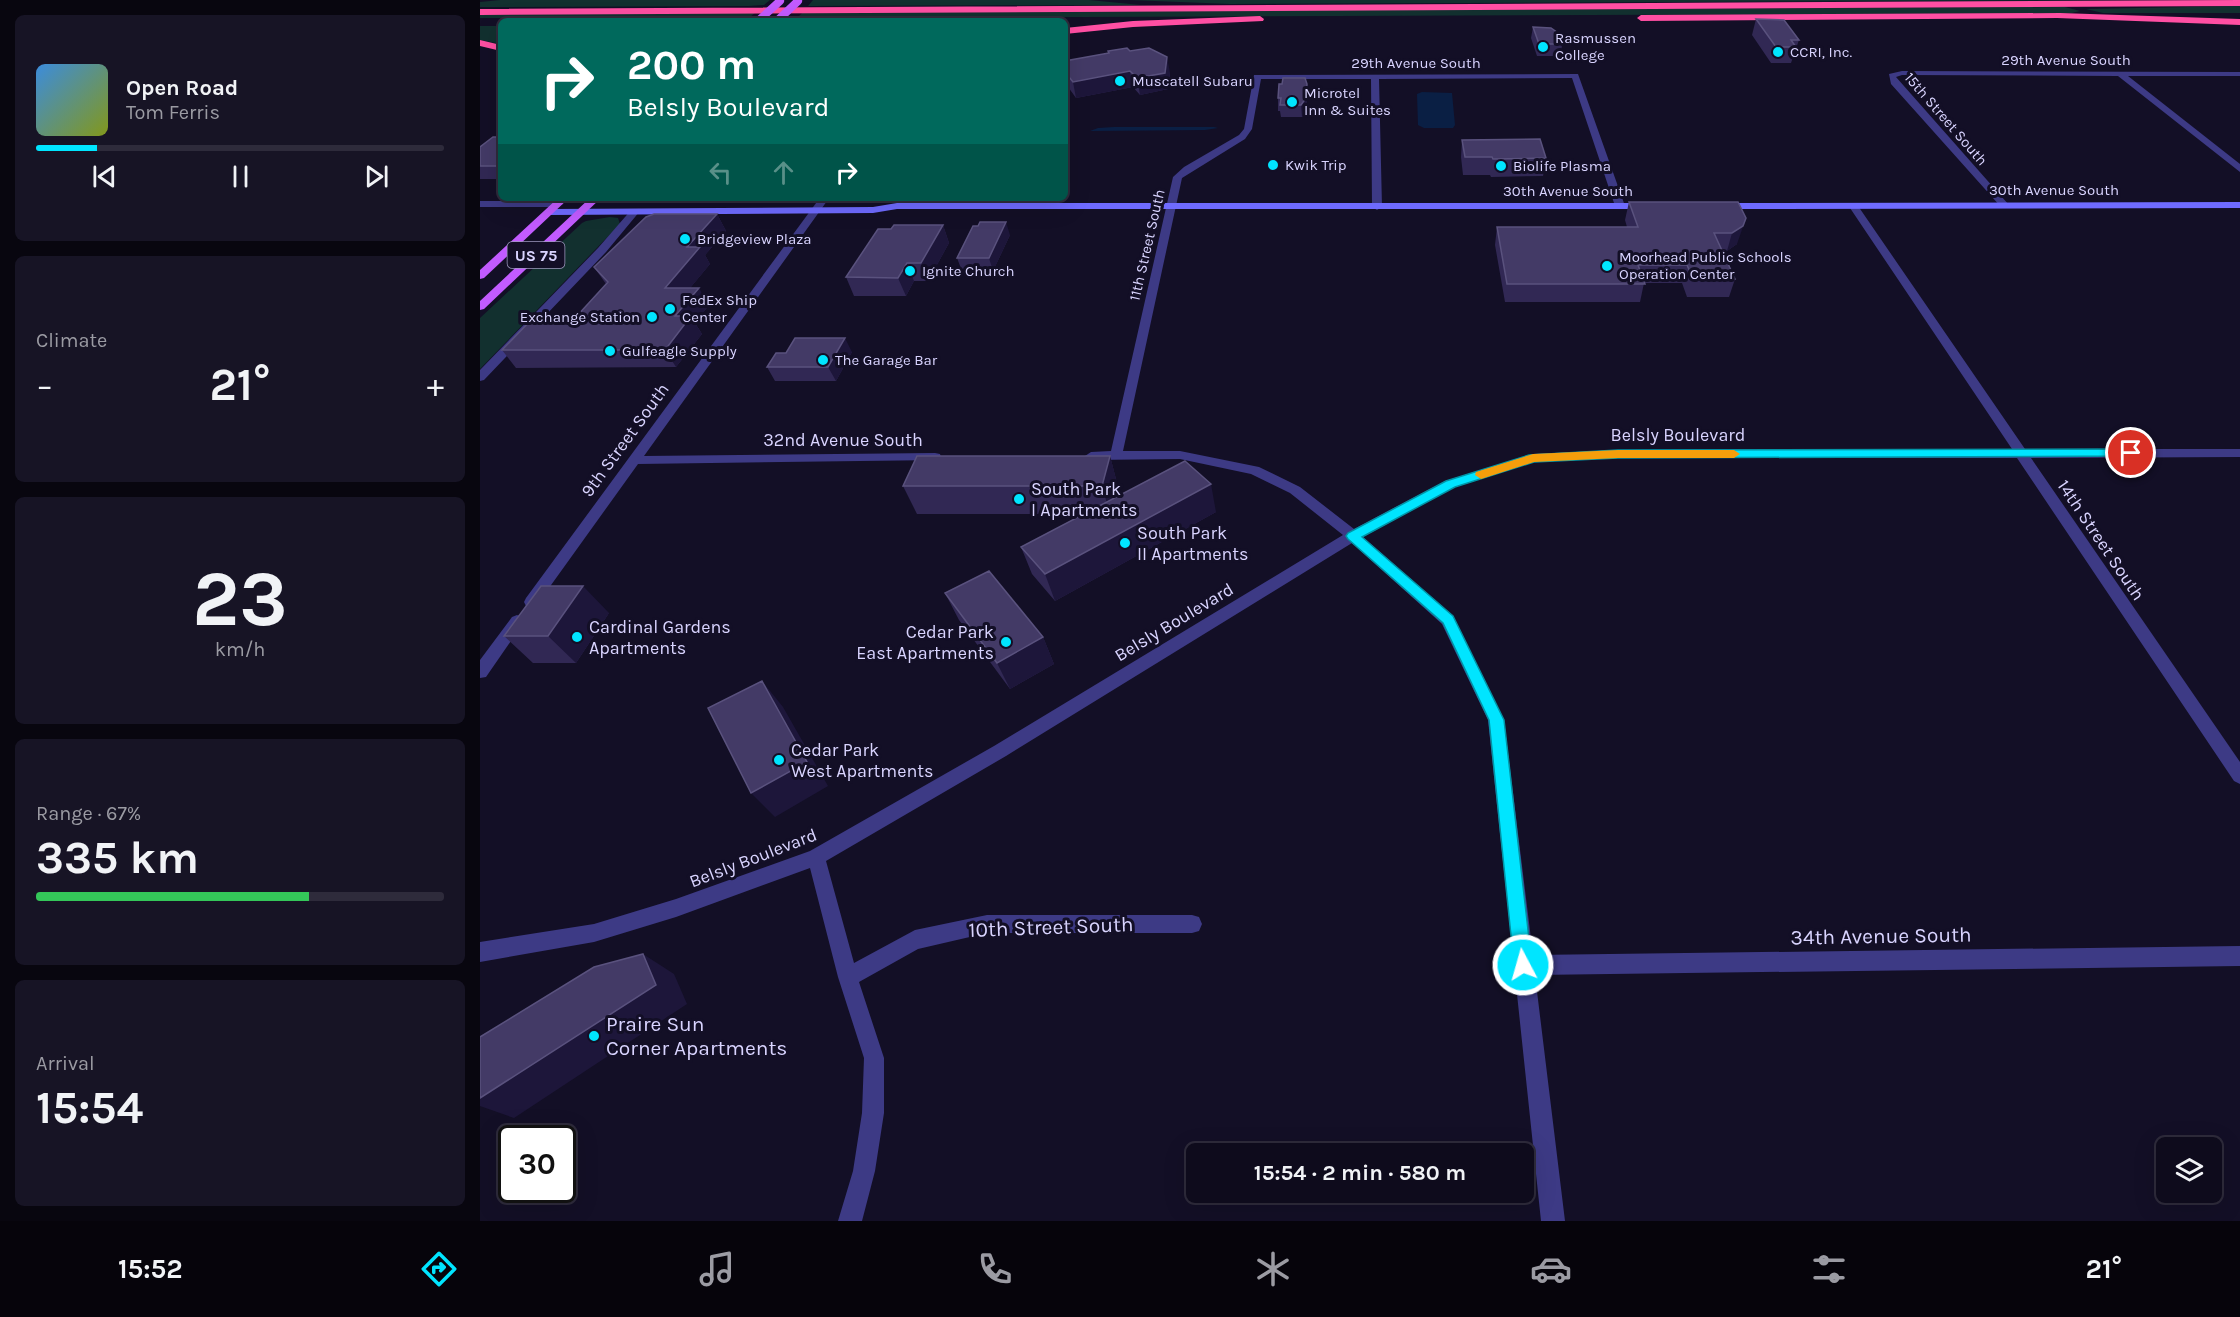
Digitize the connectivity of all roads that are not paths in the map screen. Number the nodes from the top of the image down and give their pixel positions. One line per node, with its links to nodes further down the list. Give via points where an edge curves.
1 (780, 0): 9 (main road, bridge)
2 (798, 0): 10 (main road, bridge)
3 (1102, 0): 5 (highway)
4 (2240, 2): 5 (highway)
5 (1224, 8): 6 (highway)
6 (480, 12)
7 (2060, 16): 8 (highway); 11 (highway); 15 (highway)
8 (2240, 16)
9 (761, 18)
10 (780, 18)
11 (1636, 18)
12 (1076, 20): 16 (highway, via 1268,19)
13 (480, 22): 14 (highway)
14 (498, 22)
15 (2240, 22)
16 (1068, 31)
17 (480, 43): 18 (highway)
18 (498, 47)
19 (2120, 74): 20 (street, 29th Avenue South); 22 (street, 29th Avenue South); 24 (street)
20 (2240, 74)
21 (1374, 76): 23 (street, 29th Avenue South); 32 (street, 29th Avenue South, via 1575,76); 37 (street)
22 (1892, 76): 30 (street, 15th Street South)
23 (1257, 77): 36 (street, 11th Street South, via 1248,129 1242,137 1178,177)
24 (2240, 169)
25 (561, 201): 28 (street, 30th Avenue South); 40 (main road, US 75)
26 (592, 201): 41 (main road, US 75)
27 (631, 201): 31 (street, 30th Avenue South)
28 (480, 204)
29 (1853, 205): 30 (street, 30th Avenue South); 34 (street, 30th Avenue South); 45 (street, 14th Street South)
30 (2004, 205): 35 (street, 30th Avenue South)
31 (819, 206): 36 (street, 30th Avenue South, via 873,210 897,206); 38 (street, 30th Avenue South); 50 (street, 9th Street South)
32 (1620, 206): 33 (street, 30th Avenue South); 37 (street, 30th Avenue South)
33 (1656, 206)
34 (1703, 206)
35 (2240, 206)
36 (1171, 207): 37 (street, 30th Avenue South); 48 (street, 11th Street South)
37 (1377, 207)
38 (635, 211): 41 (street, 30th Avenue South); 44 (street)
39 (480, 212): 40 (street, 30th Avenue South)
40 (549, 212): 41 (street, 30th Avenue South); 42 (main road, US 75)
41 (581, 212): 43 (main road, US 75)
42 (480, 276)
43 (480, 307)
44 (480, 377)
45 (2020, 453): 46 (street, Belsly Boulevard); 51 (street, Belsly Boulevard, via 1618,454 1533,458 1450,484); 53 (street, 14th Street South)
46 (2240, 453)
47 (1083, 456): 48 (street)
48 (1116, 456): 51 (street, via 1180,455 1254,470 1295,490)
49 (950, 457): 50 (street, 32nd Avenue South)
50 (635, 460): 52 (street, 9th Street South)
51 (1353, 536): 54 (street, Belsly Boulevard, via 1000,751); 58 (street, via 1448,620 1496,720)
52 (480, 672)
53 (2240, 776)
54 (816, 857): 56 (street, Belsly Boulevard, via 594,933); 59 (street)
55 (1192, 924): 59 (street, 10th Street South, via 987,924 915,940)
56 (480, 952)
57 (2240, 956): 58 (street, 34th Avenue South)
58 (1523, 965): 61 (street)
59 (848, 976): 60 (street, via 874,1058 873,1113 864,1171)
60 (850, 1221)
61 (1553, 1221)

